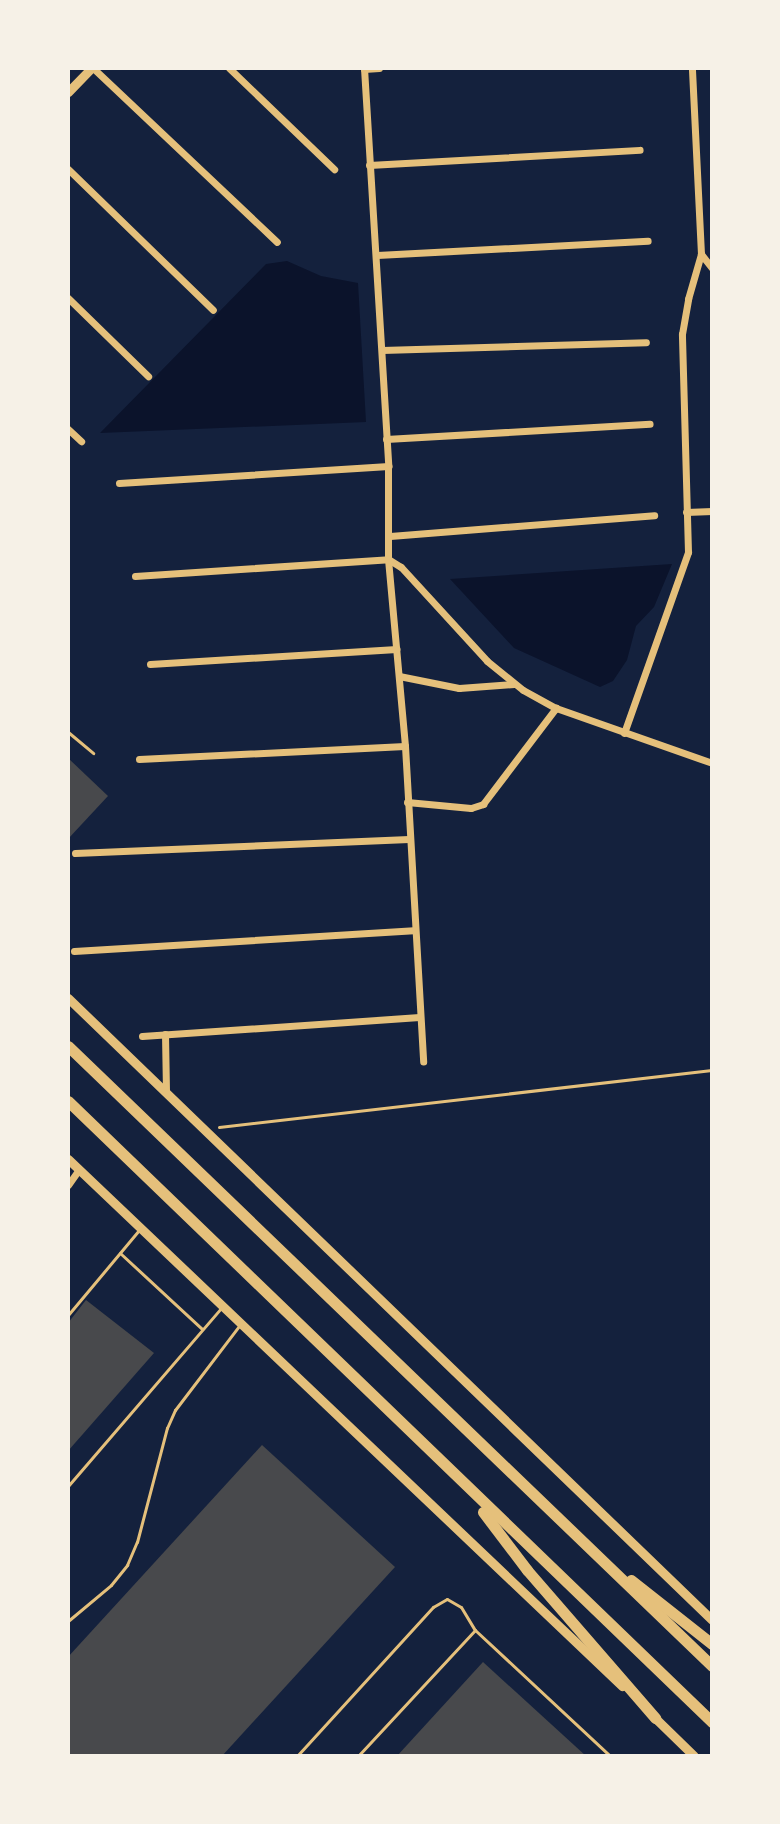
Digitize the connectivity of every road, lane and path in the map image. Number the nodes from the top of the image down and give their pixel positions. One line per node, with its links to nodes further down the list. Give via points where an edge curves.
1 (92, 68): 6 (main road); 12 (street)
2 (229, 68): 10 (street)
3 (364, 68): 4 (street); 8 (street)
4 (379, 68)
5 (692, 68): 13 (street)
6 (70, 85)
7 (640, 150): 8 (street)
8 (369, 165): 14 (street)
9 (68, 169): 17 (street)
10 (334, 169)
11 (648, 241): 14 (street)
12 (277, 242)
13 (701, 254): 15 (street); 28 (street, via 682,334)
14 (377, 255): 19 (street)
15 (712, 268)
16 (68, 298): 20 (street)
17 (213, 310)
18 (646, 342): 19 (street)
19 (382, 350): 23 (street)
20 (148, 376)
21 (650, 424): 23 (street)
22 (68, 429): 24 (street)
23 (386, 439): 25 (street)
24 (81, 441)
25 (388, 466): 26 (street); 30 (street)
26 (119, 483)
27 (712, 511): 28 (street)
28 (686, 512): 39 (street, via 686,562)
29 (654, 515): 30 (street)
30 (390, 536): 31 (street)
31 (388, 559): 32 (street); 33 (street); 36 (street)
32 (135, 576)
33 (397, 649): 34 (street); 35 (street)
34 (150, 664)
35 (399, 676): 36 (street, via 459,688); 40 (street)
36 (514, 684): 37 (street)
37 (556, 708): 39 (street); 44 (street, via 483,804 471,808)
38 (68, 732): 41 (lane)
39 (624, 733): 43 (street)
40 (405, 746): 42 (street); 44 (street)
41 (93, 753)
42 (139, 759)
43 (712, 763)
44 (407, 802): 45 (street)
45 (409, 839): 46 (street); 47 (street)
46 (75, 853)
47 (413, 930): 48 (street); 50 (street)
48 (74, 951)
49 (68, 998): 56 (main road)
50 (419, 1017): 51 (street); 54 (street)
51 (165, 1034): 52 (street); 56 (street)
52 (142, 1036)
53 (68, 1046): 70 (highway)
54 (423, 1061)
55 (712, 1070): 58 (path)
56 (166, 1093): 58 (main road)
57 (68, 1101): 69 (highway)
58 (203, 1129): 71 (main road)
59 (68, 1159): 60 (main road)
60 (79, 1169): 61 (street); 62 (main road)
61 (68, 1185)
62 (141, 1228): 63 (lane); 64 (main road)
63 (120, 1253): 65 (lane); 67 (lane)
64 (222, 1306): 66 (main road); 67 (lane)
65 (68, 1315)
66 (241, 1323): 72 (lane, via 175,1410 127,1565); 76 (main road)
67 (202, 1329): 68 (lane)
68 (68, 1486)
69 (470, 1492): 76 (highway, via 527,1570); 77 (highway)
70 (591, 1551): 74 (highway); 75 (highway)
71 (712, 1620)
72 (68, 1621)
73 (475, 1630): 78 (lane, via 461,1607 447,1599 433,1607); 79 (lane); 80 (lane)
74 (712, 1644)
75 (712, 1666)
76 (655, 1718): 81 (main road)
77 (712, 1722)
78 (297, 1756)
79 (358, 1756)
80 (610, 1756)
81 (694, 1756)

